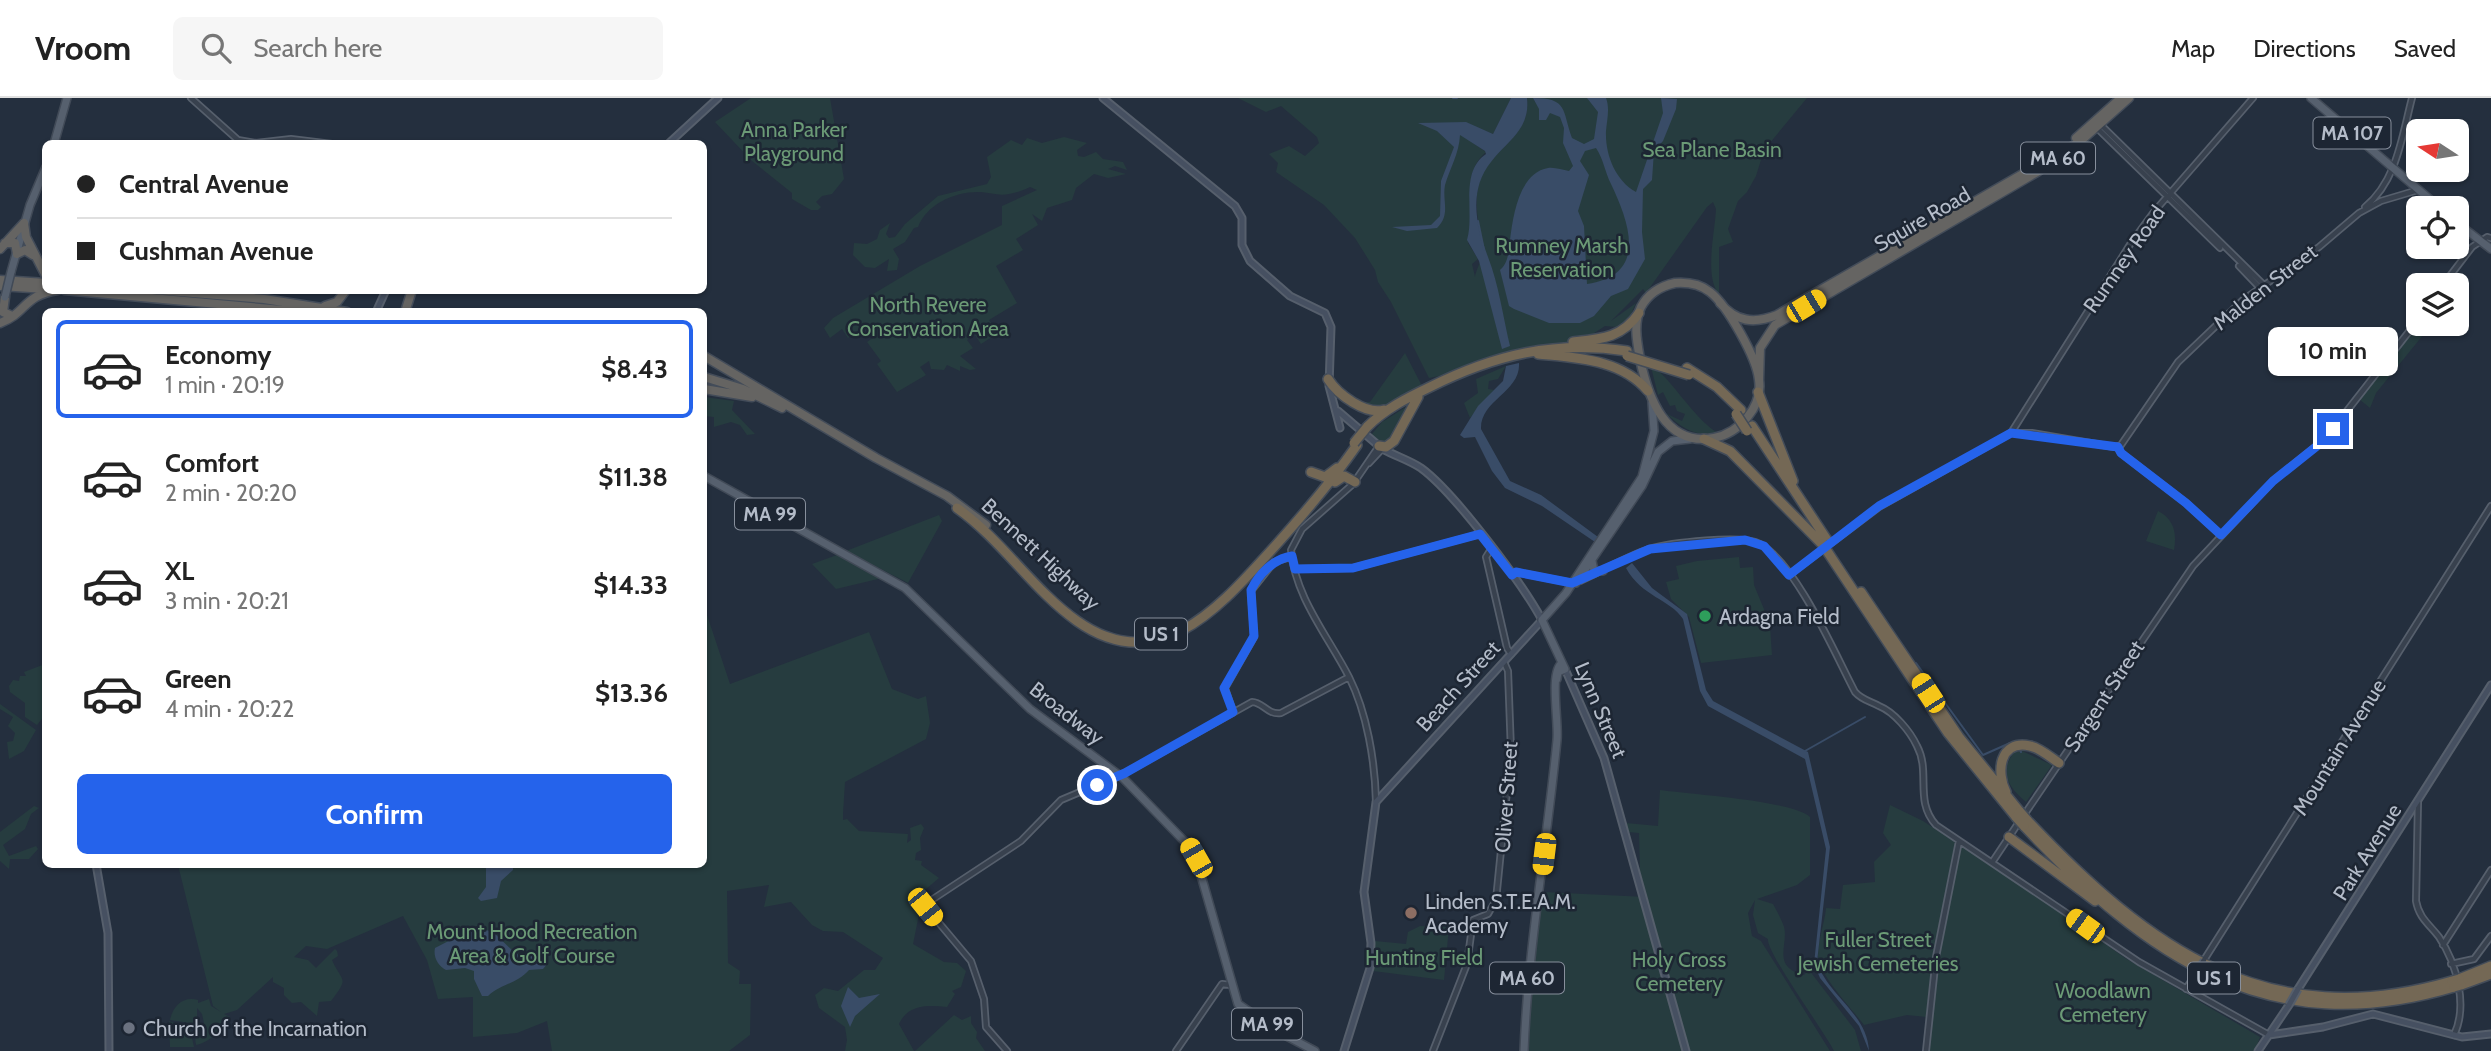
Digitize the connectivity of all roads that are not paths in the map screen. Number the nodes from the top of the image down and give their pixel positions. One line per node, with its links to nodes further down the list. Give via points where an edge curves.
1 (67, 98): 11 (main road)
2 (191, 98): 12 (street)
3 (718, 98): 13 (main road)
4 (1103, 98): 57 (main road, via 1235,206 1242,218 1243,248 1252,263 1290,296 1325,313 1331,331)
5 (2121, 98): 44 (highway, Squire Road / MA 60, via 2039,165 1782,312 1747,321)
6 (2129, 98): 58 (highway, Squire Road / MA 60, via 2088,136 2037,172 1777,323 1760,348)
7 (2253, 98): 17 (street, Rumney Road)
8 (2311, 98): 14 (main road, MA 107)
9 (2412, 98): 14 (street)
10 (2100, 127): 17 (street)
11 (55, 140)
12 (237, 140)
13 (672, 140)
14 (2392, 168): 16 (main road, MA 107); 19 (street, via 2379,195)
15 (42, 177): 20 (main road)
16 (2418, 190): 18 (main road, MA 107); 19 (street, Malden Street)
17 (2170, 195): 35 (street); 71 (street, Rumney Road, via 2131,243)
18 (2425, 196)
19 (2359, 213): 35 (street, Malden Street)
20 (24, 223): 24 (highway); 26 (main road); 27 (highway)
21 (2469, 232): 23 (main road)
22 (2491, 238): 23 (street)
23 (2480, 240): 25 (main road); 30 (street)
24 (3, 246): 26 (highway, via 15,243)
25 (2491, 249)
26 (17, 254): 27 (highway, via 25,250); 42 (main road, bridge)
27 (33, 255): 28 (highway)
28 (39, 268): 29 (highway); 33 (highway, via 37,277)
29 (42, 271)
30 (2452, 273)
31 (0, 280): 33 (highway)
32 (42, 283): 33 (highway)
33 (25, 284): 34 (highway); 36 (highway); 43 (highway)
34 (0, 286)
35 (2262, 286): 75 (street, Malden Street, via 2186,353)
36 (42, 288)
37 (42, 293): 43 (highway)
38 (108, 294): 47 (highway)
39 (195, 294): 46 (highway)
40 (344, 294): 46 (highway, via 336,303)
41 (346, 294): 49 (highway, via 343,304)
42 (5, 297): 45 (main road); 51 (highway, via 3,313)
43 (26, 303): 51 (highway)
44 (1720, 303): 50 (highway, MA 60, via 1702,287 1678,283 1653,292); 58 (highway, via 1748,350)
45 (0, 307)
46 (319, 307): 48 (highway)
47 (260, 308)
48 (325, 308)
49 (349, 308)
50 (1639, 313): 54 (highway, via 1625,330 1611,337); 60 (highway, MA 60, via 1637,340)
51 (15, 315): 52 (highway)
52 (0, 323)
53 (2406, 335): 88 (street, Sargent Street, via 2325,439 2278,476)
54 (1537, 352): 60 (highway, via 1622,369); 62 (highway, US 1, via 1501,359); 83 (highway, US 1, bridge, via 1577,347 1627,354 1688,372 1717,387 1739,412)
55 (707, 358): 86 (highway, Bennett Highway / US 1, via 947,496)
56 (707, 378): 64 (highway, Bennett Highway / US 1)
57 (1328, 379): 66 (highway, via 1368,410); 67 (main road)
58 (1759, 380): 61 (highway, MA 60)
59 (707, 390): 64 (highway)
60 (1648, 391): 63 (highway, MA 60)
61 (1758, 391): 72 (highway, MA 60, via 1752,410 1737,428); 83 (highway)
62 (1421, 395): 65 (highway, US 1); 66 (highway, US 1); 68 (highway)
63 (1652, 401): 72 (highway, via 1670,427); 99 (main road, MA 60, via 1655,427 1644,472)
64 (772, 402): 85 (highway, Bennett Highway / US 1)
65 (1404, 404): 68 (highway); 70 (highway, US 1)
66 (1389, 408): 70 (highway, US 1)
67 (1335, 409): 69 (main road); 74 (main road, Lynn Street)
68 (1411, 415): 73 (highway)
69 (1340, 428)
70 (1369, 428): 77 (highway, Bennett Highway / US 1, bridge)
71 (2011, 433): 75 (street); 94 (street, via 1879,506)
72 (1702, 439): 79 (main road, MA 60, via 1678,439 1665,446); 89 (highway, via 1728,450)
73 (1394, 441): 74 (highway); 76 (highway)
74 (1381, 447): 76 (main road, Lynn Street); 80 (street)
75 (2118, 447): 88 (street)
76 (1392, 454): 87 (main road, Lynn Street, via 1429,475)
77 (1340, 466): 80 (highway); 81 (highway, Bennett Highway / US 1); 81 (highway, via 1325,477 1311,472)
78 (707, 478): 108 (main road, Broadway / MA 99, via 906,589 1030,709)
79 (1646, 479): 82 (main road); 92 (main road, MA 60)
80 (1355, 482): 81 (highway, via 1340,477); 91 (street, via 1302,529 1292,544)
81 (1323, 490): 85 (highway, Bennett Highway / US 1, via 1210,614 1178,634 1147,641 1110,637 1077,621); 86 (highway, Bennett Highway / US 1, via 1208,611 1181,628 1150,636 1114,633 1080,618)
82 (1651, 491)
83 (1801, 506): 89 (highway, US 1)
84 (2491, 506): 127 (street, Mountain Avenue, bridge)
85 (957, 508)
86 (986, 525)
87 (1480, 534): 90 (main road, Lynn Street); 95 (street, via 1353,568)
88 (2221, 535): 107 (street, Sargent Street, via 2165,603)
89 (1827, 545): 109 (highway, US 1, via 1952,728); 112 (highway, US 1, via 1942,725)
90 (1491, 549): 97 (main road, Lynn Street); 101 (street, via 1486,557)
91 (1292, 556): 95 (street); 106 (street, via 1274,562 1251,590 1254,636 1224,688)
92 (1592, 560): 96 (main road, via 1594,570); 99 (main road, MA 60)
93 (1782, 566): 94 (street); 96 (street, via 1762,545 1739,540 1650,549); 98 (street)
94 (1798, 568): 98 (street)
95 (1295, 569): 104 (street, via 1316,621)
96 (1603, 571): 99 (street)
97 (1512, 575): 99 (street); 100 (main road, Lynn Street)
98 (1789, 575): 115 (street, via 1816,615 1856,692 1889,712 1916,742 1923,761 1925,808 1936,825)
99 (1575, 583): 100 (main road, Beach Street / MA 60)
100 (1542, 620): 101 (main road, Beach Street); 103 (main road, Lynn Street)
101 (1511, 654): 102 (main road, Beach Street)
102 (1504, 662): 111 (main road, Beach Street); 136 (street, Oliver Street, via 1511,755 1496,900 1488,914 1473,920 1467,964)
103 (1564, 666): 137 (main road, MA 60, via 1555,671 1557,743 1526,982); 138 (main road, Lynn Street, via 1607,767)
104 (1349, 677): 106 (street, via 1284,712 1268,712 1255,701); 111 (street, via 1367,732)
105 (2491, 685): 110 (main road, Park Avenue)
106 (1233, 712): 108 (street)
107 (2059, 763): 109 (highway, via 2032,746 2009,750 1999,772); 114 (street, Sargent Street)
108 (1120, 775): 126 (main road, Broadway / MA 99, via 1196,858); 132 (street, via 1061,800 1021,841 924,905 971,961 984,999 985,1027)
109 (2010, 800): 112 (highway, US 1)
110 (2418, 800): 121 (street, via 2415,894 2420,916); 129 (main road, Park Avenue, bridge)
111 (1376, 802): 135 (main road, via 1365,887 1370,968)
112 (2018, 815): 113 (highway, US 1, bridge)
113 (2026, 823): 119 (highway, US 1, via 2078,880); 125 (highway, US 1, via 2140,923 2192,959 2231,978 2282,992 2345,997)
114 (2009, 837): 116 (street, Sargent Street); 119 (highway)
115 (1959, 841): 116 (street); 139 (street, via 1936,957)
116 (1993, 862): 127 (street)
117 (97, 868): 131 (main road, via 108,933)
118 (2491, 870): 121 (street)
119 (2131, 925): 125 (highway, US 1, via 2206,975 2277,998 2368,1003 2411,998)
120 (2491, 936): 122 (street, via 2474,959)
121 (2443, 944): 122 (street)
122 (2451, 964): 130 (street, via 2462,1006)
123 (2491, 966): 125 (highway, US 1)
124 (2491, 974): 125 (highway, US 1)
125 (2456, 983)
126 (1231, 985): 133 (street, via 1222,984); 134 (main road, Broadway / MA 99, via 1243,1009)
127 (2186, 989): 129 (street)
128 (2491, 1034): 130 (main road)
129 (2269, 1035): 130 (main road, via 2373,1014); 140 (main road, Park Avenue)
130 (2454, 1035)
131 (109, 1051)
132 (1007, 1051)
133 (1176, 1051)
134 (1315, 1051)
135 (1344, 1051)
136 (1433, 1051)
137 (1524, 1051)
138 (1686, 1051)
139 (1926, 1051)
140 (2258, 1051)

